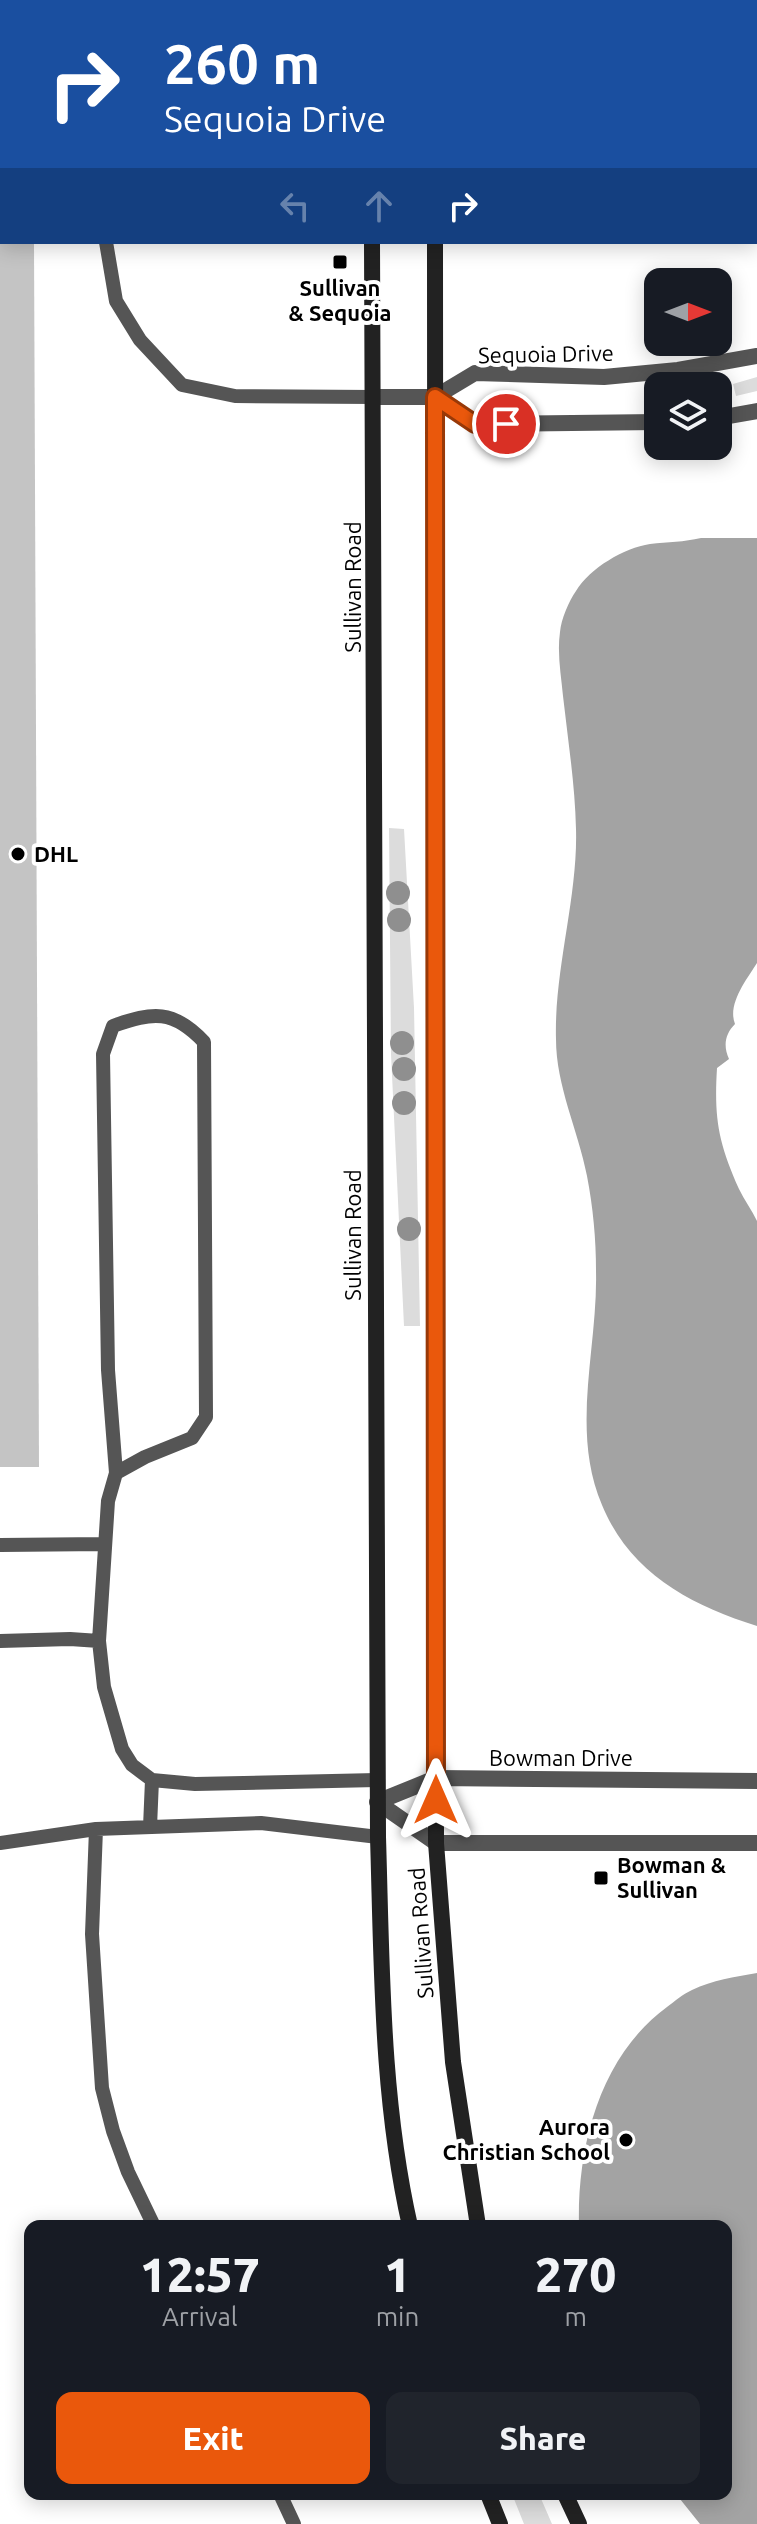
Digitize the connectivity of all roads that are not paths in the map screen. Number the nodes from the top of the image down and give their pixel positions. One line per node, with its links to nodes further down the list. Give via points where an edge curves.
1 (106, 244): 5 (lane, via 116,301 140,340 182,385 235,396)
2 (372, 244): 5 (street, Sullivan Road)
3 (435, 244): 6 (street, Sullivan Road)
4 (757, 356): 6 (street, Sequoia Drive, via 604,377 475,373)
5 (374, 397): 6 (street); 17 (street, Sullivan Road)
6 (435, 397): 9 (street, via 475,424); 15 (street, Sullivan Road)
7 (757, 411): 8 (street)
8 (732, 415)
9 (644, 422)
10 (116, 1473): 10 (lane, via 192,1438 206,1417 204,1042 189,1026 167,1015 142,1016 113,1026 103,1054 108,1370); 11 (lane)
11 (105, 1544): 12 (lane); 14 (lane)
12 (0, 1545)
13 (0, 1641): 14 (lane)
14 (99, 1641): 16 (lane, via 104,1687 122,1749)
15 (436, 1778): 18 (street, Bowman Drive); 19 (street, Bowman Drive); 24 (street, Sullivan Road)
16 (152, 1780): 17 (lane); 20 (lane)
17 (377, 1780): 19 (street, Sullivan Road)
18 (757, 1781)
19 (377, 1802): 22 (street, Sullivan Road); 24 (street)
20 (150, 1827): 21 (lane); 22 (lane, via 261,1823)
21 (96, 1829): 23 (lane); 26 (lane, via 92,1934 102,2088 128,2172)
22 (378, 1837): 27 (street, Sullivan Road, via 384,2044)
23 (0, 1843)
24 (436, 1843): 25 (street); 28 (street, Sullivan Road, via 453,2062)
25 (757, 1843)
26 (151, 2220)
27 (409, 2220)
28 (477, 2220)
29 (283, 2500): 32 (lane)
30 (490, 2500): 33 (street)
31 (568, 2500): 34 (street)
32 (294, 2524)
33 (500, 2524)
34 (579, 2524)

